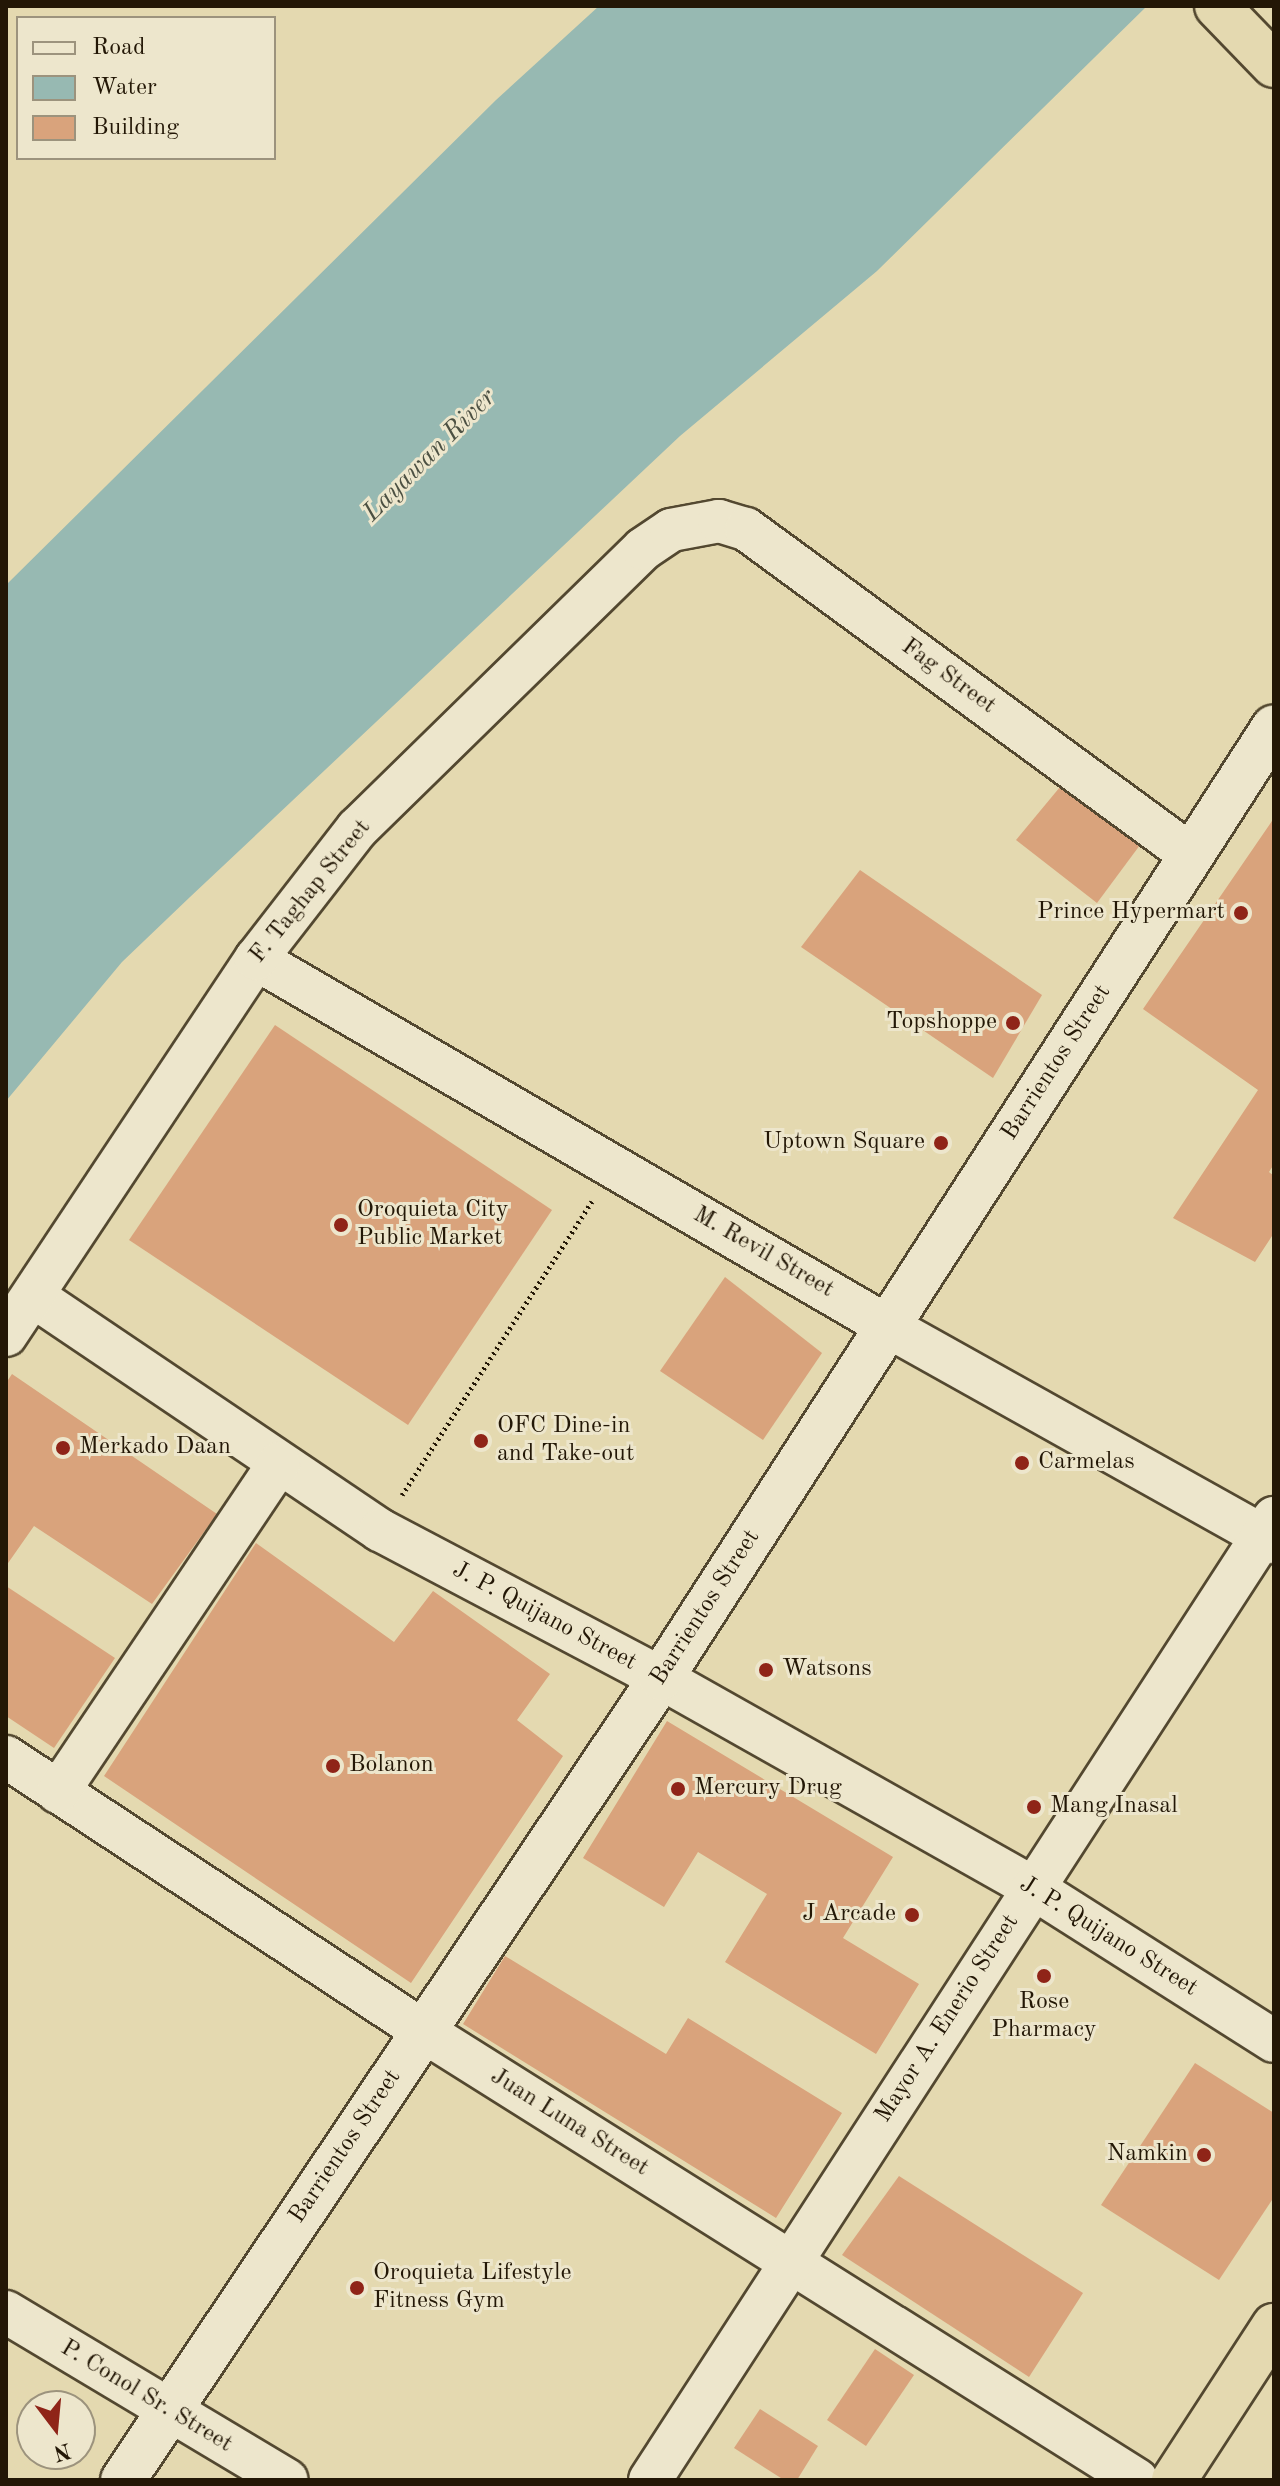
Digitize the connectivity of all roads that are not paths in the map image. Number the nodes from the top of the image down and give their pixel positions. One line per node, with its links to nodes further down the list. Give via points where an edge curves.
1 (1217, 6): 2 (highway)
2 (1274, 65)
3 (696, 522): 5 (street, Fag Street, via 719,521 746,529); 6 (street, F. Taghap Street, via 671,530 643,549 357,829)
4 (1274, 727): 5 (street, Barrientos Street)
5 (1191, 855): 8 (street, Barrientos Street)
6 (256, 959): 7 (street, F. Taghap Street); 8 (street, M. Revil Street)
7 (33, 1296): 9 (street, F. Taghap Street); 10 (street, J. P. Quijano Street)
8 (887, 1326): 11 (street, M. Revil Street); 12 (street, Barrientos Street)
9 (6, 1335)
10 (279, 1463): 12 (street, J. P. Quijano Street, via 380,1530); 14 (street)
11 (1270, 1532): 15 (street, Mayor A. Enerio Street)
12 (661, 1678): 15 (street, J. P. Quijano Street); 16 (street, Barrientos Street)
13 (6, 1757): 14 (street, Juan Luna Street)
14 (58, 1792): 16 (street, Juan Luna Street)
15 (1033, 1888): 17 (street, J. P. Quijano Street); 18 (street, Mayor A. Enerio Street)
16 (423, 2031): 18 (street, Juan Luna Street); 21 (street, Barrientos Street)
17 (1274, 2041)
18 (791, 2262): 24 (street, Mayor A. Enerio Street); 25 (street, Juan Luna Street)
19 (6, 2312): 21 (street, P. Conol Sr. Street)
20 (1274, 2326): 26 (highway)
21 (169, 2412): 22 (street, Barrientos Street); 23 (street, P. Conol Sr. Street)
22 (123, 2480)
23 (287, 2480)
24 (650, 2480)
25 (1137, 2480)
26 (1174, 2480)

